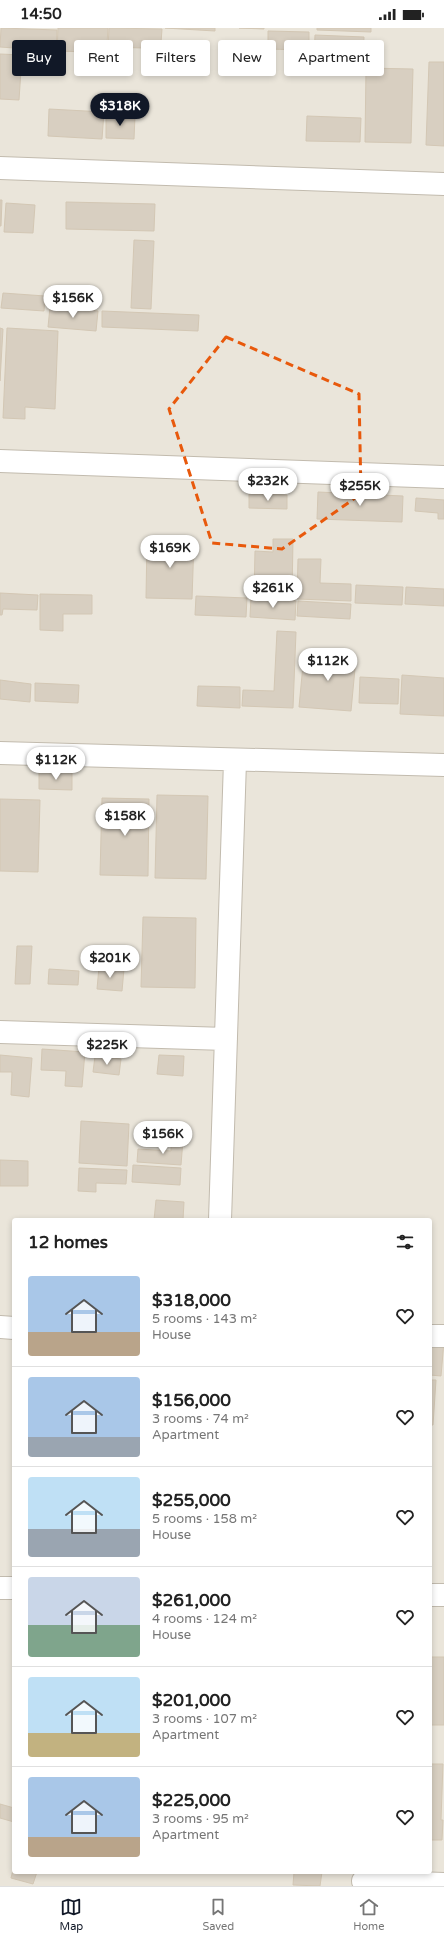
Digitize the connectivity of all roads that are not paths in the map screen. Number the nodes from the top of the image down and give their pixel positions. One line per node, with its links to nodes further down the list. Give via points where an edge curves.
1 (0, 168): 2 (street)
2 (444, 184)
3 (0, 461): 4 (street)
4 (444, 477)
5 (0, 753): 6 (street)
6 (235, 761): 7 (street); 9 (street)
7 (444, 765)
8 (0, 1032): 9 (street)
9 (226, 1039): 10 (street)
10 (220, 1218)
11 (0, 1327): 12 (street)
12 (12, 1328)
13 (432, 1336): 14 (street)
14 (444, 1336)
15 (0, 1588): 16 (street)
16 (12, 1588)
17 (432, 1595): 18 (street)
18 (444, 1595)
19 (363, 1880): 20 (street)
20 (444, 1884)

